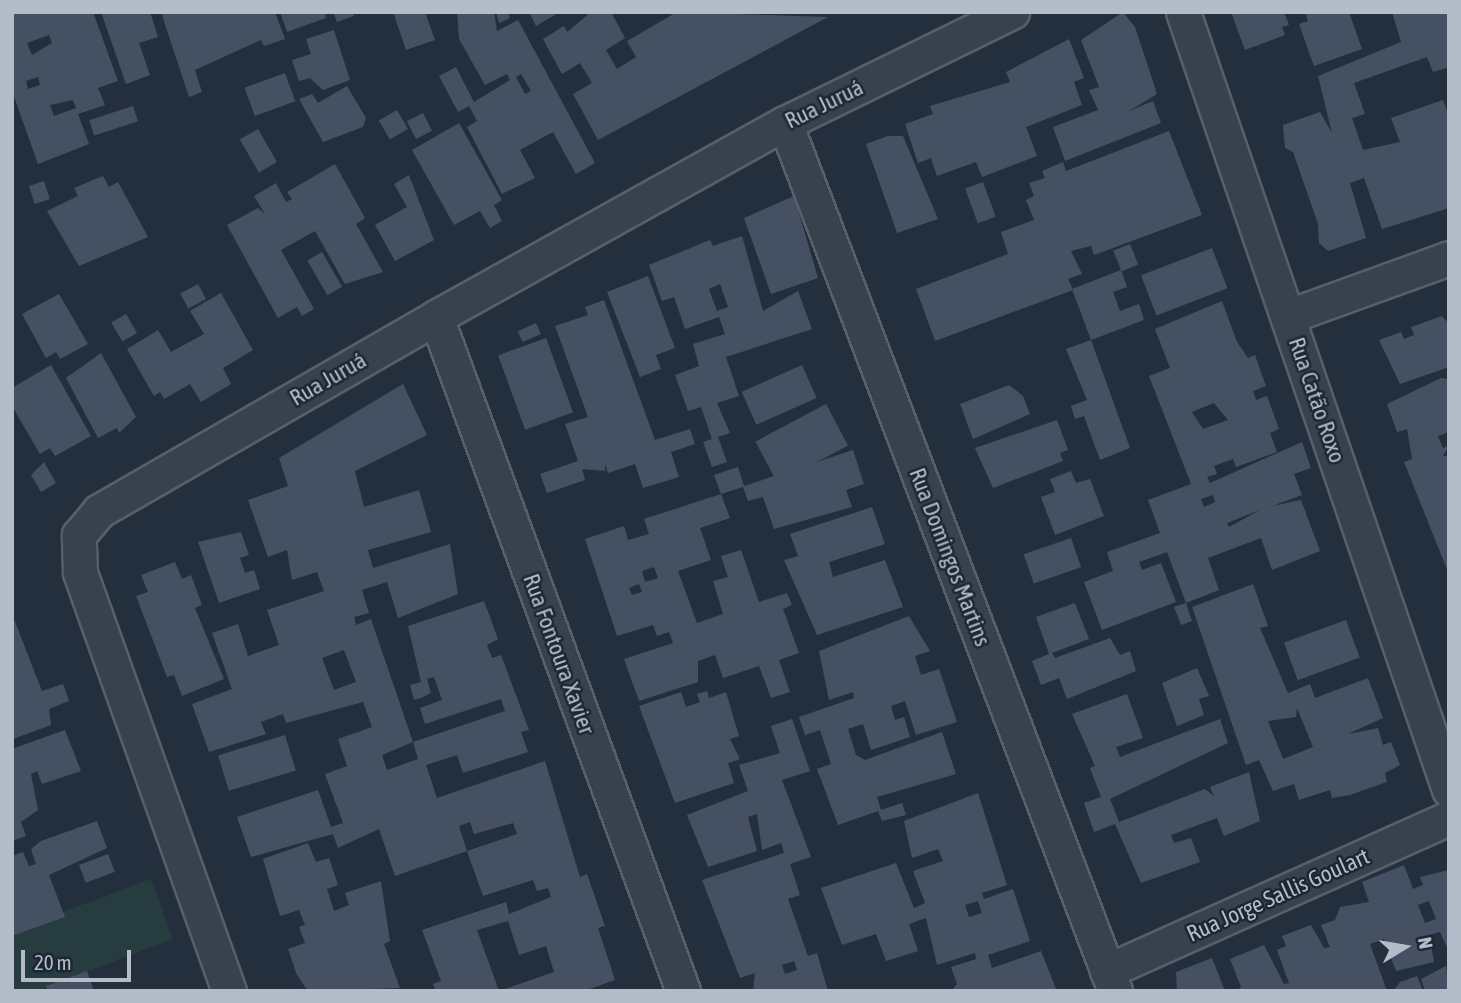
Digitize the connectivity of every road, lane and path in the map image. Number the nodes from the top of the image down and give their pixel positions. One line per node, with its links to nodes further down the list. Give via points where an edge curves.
1 (1012, 12): 3 (street, Rua Juruá)
2 (1183, 12): 5 (street, Rua Catão Roxo)
3 (785, 123): 6 (street, Rua Juruá); 9 (street, Rua Domingos Martins)
4 (1449, 258): 5 (street)
5 (1289, 316): 7 (street, Rua Catão Roxo)
6 (436, 317): 10 (street, Rua Juruá, via 99,512 79,535 80,572); 11 (street, Rua Fontoura Xavier)
7 (1449, 790)
8 (1449, 818): 9 (street, Rua Jorge Sallis Goulart)
9 (1111, 981)
10 (229, 991)
11 (683, 991)

